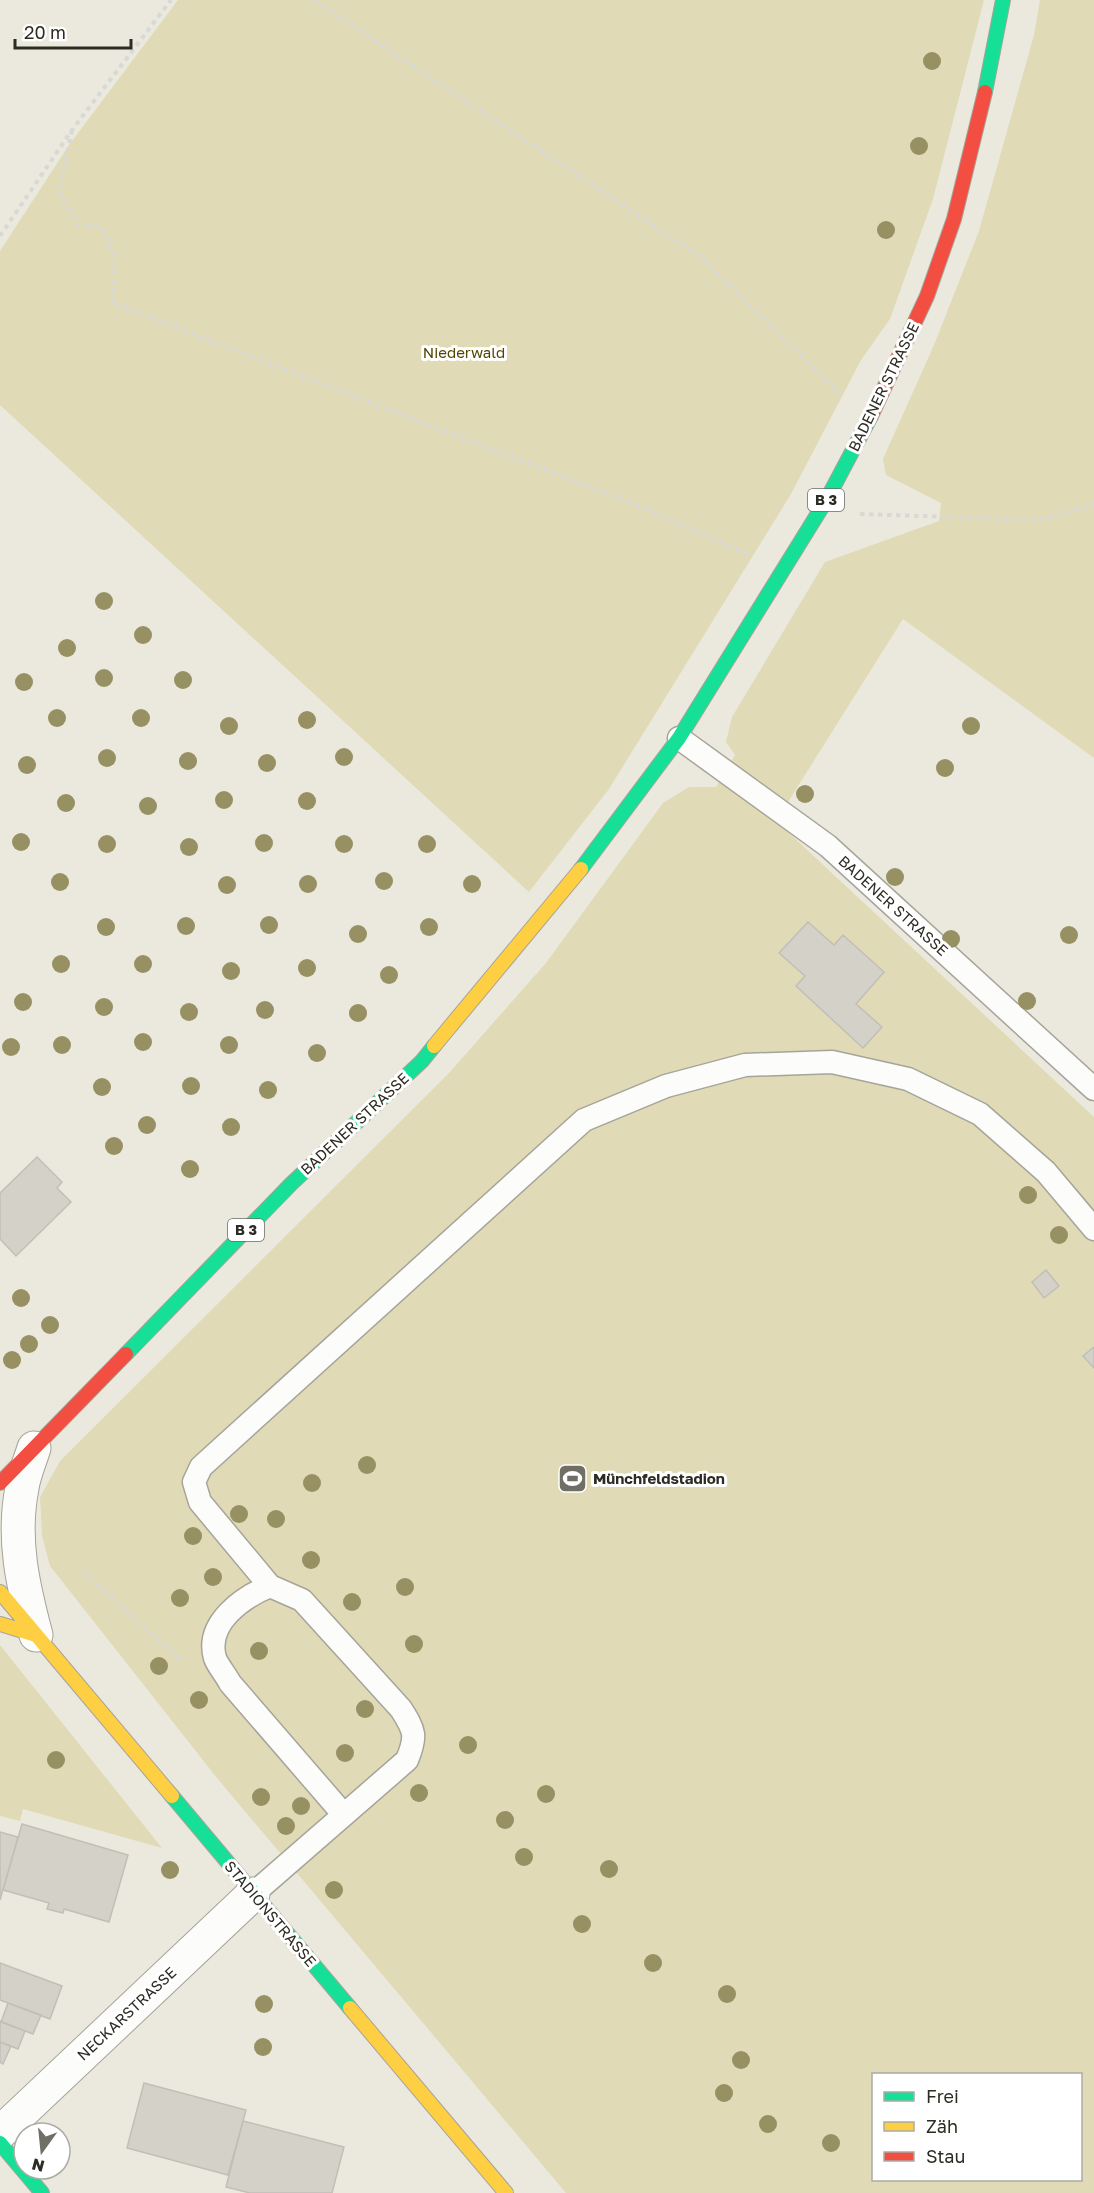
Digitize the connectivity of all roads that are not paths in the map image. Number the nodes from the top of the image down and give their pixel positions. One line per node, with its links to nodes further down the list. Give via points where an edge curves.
1 (1003, 0): 2 (main road, BADENER STRASSE / B 3, via 992,65 954,219 927,296 827,499)
2 (679, 738): 3 (lane, BADENER STRASSE, via 828,846); 5 (main road, BADENER STRASSE / B 3, via 566,889 422,1061 291,1185)
3 (1094, 1089)
4 (1094, 1229): 7 (lane, via 1046,1172 980,1114 908,1079 832,1062 745,1065 666,1086 584,1120 201,1467 194,1482 200,1502)
5 (34, 1448): 6 (main road, BADENER STRASSE / B 3); 10 (street, STADIONSTRASSE, via 22,1487 18,1530 21,1579)
6 (0, 1483)
7 (270, 1586): 11 (lane, via 251,1594 222,1619 215,1636 215,1658 230,1683); 11 (lane, via 302,1600 414,1728 414,1743 407,1760)
8 (0, 1592): 10 (main road, STADIONSTRASSE)
9 (0, 1624): 10 (main road)
10 (36, 1635): 12 (main road, STADIONSTRASSE)
11 (344, 1815): 12 (lane)
12 (253, 1894): 13 (street, NECKARSTRASSE); 16 (main road, STADIONSTRASSE)
13 (0, 2133)
14 (0, 2143): 15 (main road)
15 (42, 2193)
16 (506, 2193)

